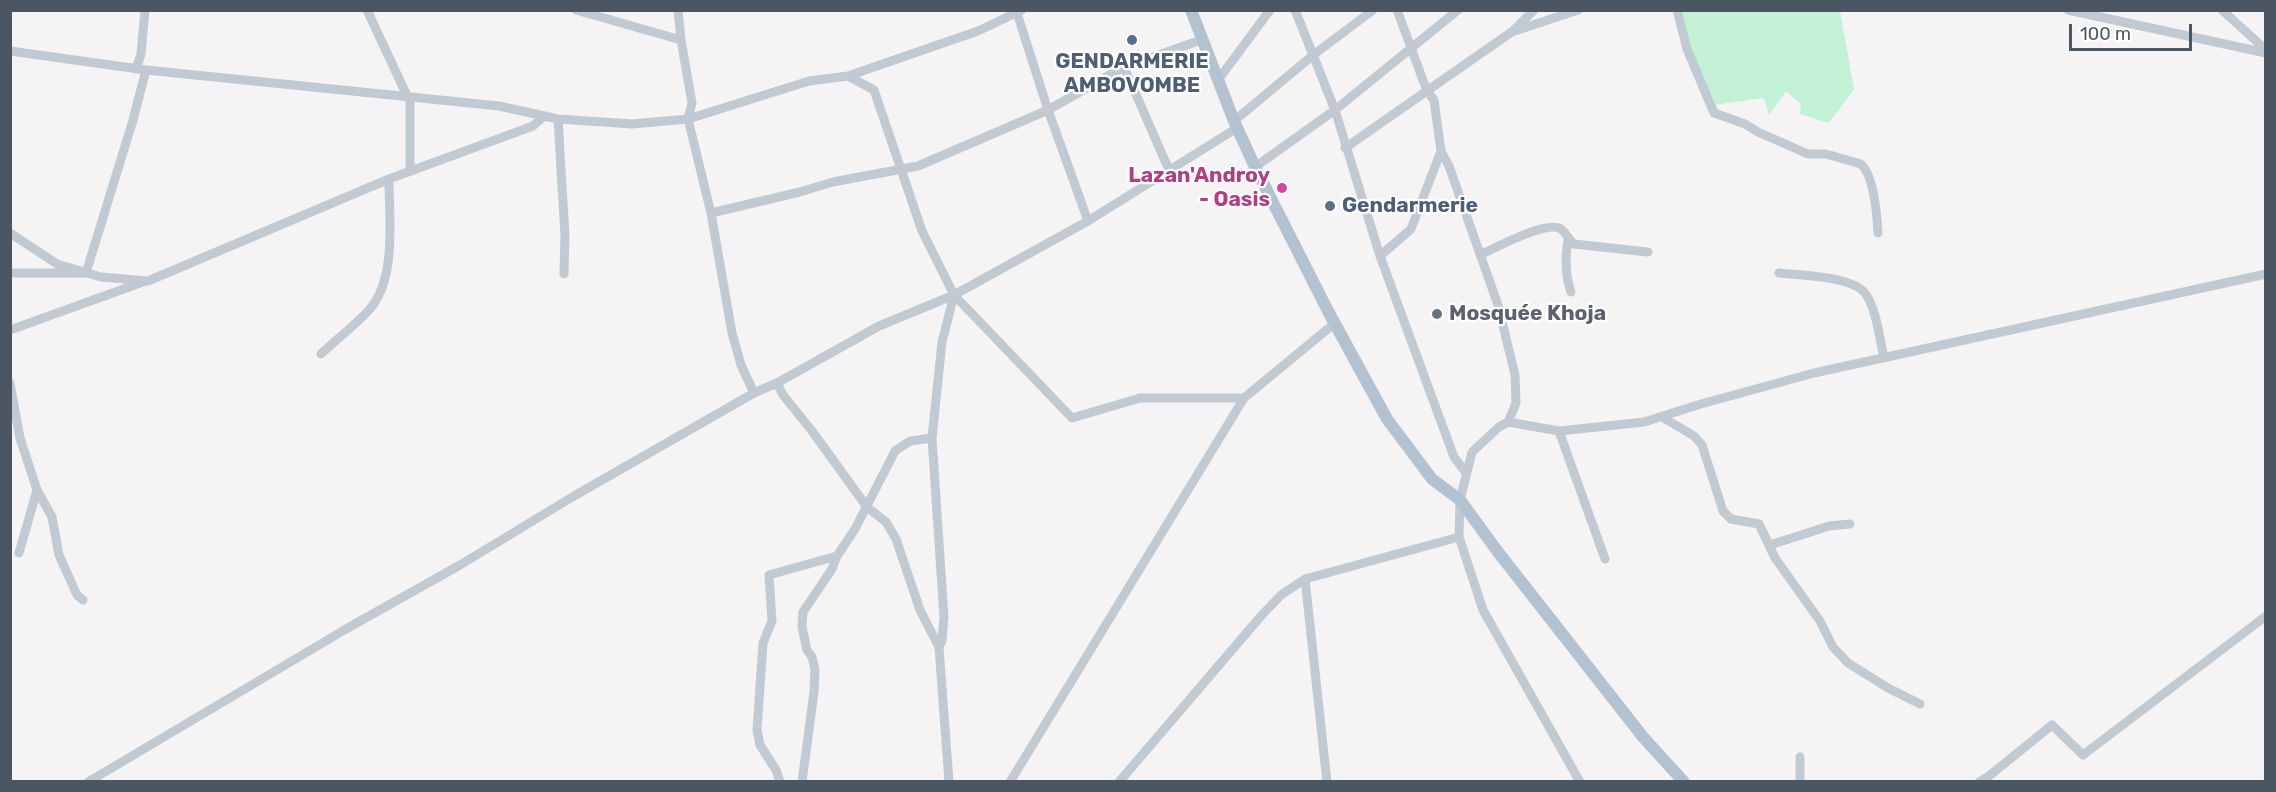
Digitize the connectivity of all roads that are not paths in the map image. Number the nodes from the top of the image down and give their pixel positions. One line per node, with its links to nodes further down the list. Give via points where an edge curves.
1 (145, 10): 25 (street)
2 (367, 10): 29 (street)
3 (576, 10): 18 (street)
4 (678, 10): 18 (street)
5 (1191, 10): 19 (main road)
6 (1270, 10): 27 (street)
7 (1295, 10): 23 (street)
8 (1373, 10): 23 (street)
9 (1397, 10): 20 (street)
10 (1458, 10): 20 (street)
11 (1534, 10): 17 (street)
12 (1578, 10): 17 (street)
13 (1677, 10): 46 (street, via 1687,49 1714,113 1808,154 1826,154 1861,164 1870,182)
14 (2068, 10): 22 (street)
15 (2222, 10): 22 (street)
16 (1019, 11): 26 (street, via 978,31); 30 (street)
17 (1513, 31): 28 (street)
18 (681, 40): 34 (street, via 692,104)
19 (1201, 40): 24 (street); 27 (main road)
20 (1411, 47): 28 (street); 31 (street)
21 (10, 51): 25 (street)
22 (2265, 51)
23 (1312, 56): 31 (street); 35 (street)
24 (1124, 66): 30 (street); 40 (street)
25 (141, 69): 29 (street); 52 (street, via 130,132)
26 (848, 76): 34 (street, via 809,81); 39 (street, via 874,90)
27 (1218, 80): 35 (main road)
28 (1427, 91): 36 (street); 37 (street, via 1438,114)
29 (409, 98): 32 (street, via 499,106); 41 (street)
30 (1048, 110): 39 (street); 44 (street)
31 (1335, 110): 36 (street); 38 (street)
32 (543, 117): 33 (street); 41 (street, via 533,126)
33 (558, 119): 34 (street, via 632,124); 54 (street)
34 (688, 119): 43 (street)
35 (1235, 124): 38 (main road); 40 (street)
36 (1345, 148): 50 (street)
37 (1442, 151): 49 (street); 50 (street, via 1411,229)
38 (1255, 166): 59 (main road)
39 (902, 170): 43 (street, via 832,182); 58 (street, via 922,231)
40 (1169, 170): 44 (street)
41 (410, 171): 42 (street)
42 (389, 179): 56 (street); 61 (street, via 388,267 383,288 370,309)
43 (711, 213): 65 (street, via 732,333)
44 (1088, 221): 58 (street)
45 (10, 233): 52 (street, via 57,264)
46 (1878, 233)
47 (1568, 240): 48 (street, via 1585,246); 49 (street, via 1561,229 1552,227); 57 (street, via 1566,279)
48 (1648, 252)
49 (1480, 255): 68 (street, via 1498,305 1515,375 1516,403)
50 (1380, 256): 71 (street, via 1454,457)
51 (10, 273): 52 (street)
52 (86, 273): 56 (street)
53 (1779, 273): 62 (street, via 1847,283 1863,291 1870,303)
54 (564, 274)
55 (2265, 274): 62 (street)
56 (148, 281): 60 (street)
57 (1571, 292)
58 (954, 295): 64 (street, via 879,326); 66 (street, via 1072,418 1140,398); 70 (street, via 942,342)
59 (1335, 323): 66 (street); 73 (main road, via 1387,419 1432,479)
60 (10, 330)
61 (321, 354)
62 (1884, 358): 67 (street, via 1814,373)
63 (10, 383): 72 (street, via 20,438)
64 (777, 383): 65 (street); 74 (street)
65 (754, 393): 87 (street)
66 (1244, 398): 91 (street)
67 (1662, 417): 69 (street); 77 (street, via 1702,445 1723,511 1731,519 1759,524)
68 (1508, 422): 69 (street); 71 (street, via 1472,452)
69 (1559, 430): 80 (street)
70 (932, 438): 74 (street, via 910,441 895,451); 84 (street, via 944,617)
71 (1466, 473): 73 (street)
72 (37, 490): 78 (street); 82 (street, via 52,517 59,555)
73 (1460, 500): 76 (street); 95 (main road, via 1643,737)
74 (867, 507): 79 (street); 84 (street, via 886,522 896,539 920,610)
75 (1850, 524): 77 (street, via 1829,525)
76 (1459, 537): 81 (street); 94 (street, via 1483,610)
77 (1770, 545): 85 (street, via 1833,647 1848,663)
78 (19, 553)
79 (837, 556): 88 (street, via 769,575 771,621 763,643 757,730 760,745); 89 (street, via 803,612 802,627 815,669)
80 (1605, 559)
81 (1305, 579): 92 (street, via 1281,595 1261,616); 93 (street)
82 (83, 600)
83 (2265, 616): 97 (street, via 2083,755 2052,724)
84 (939, 647): 90 (street)
85 (1920, 704)
86 (1800, 757): 96 (street)
87 (88, 782)
88 (780, 782)
89 (802, 782)
90 (949, 782)
91 (1010, 782)
92 (1119, 782)
93 (1328, 782)
94 (1580, 782)
95 (1684, 782)
96 (1800, 782)
97 (1979, 782)

